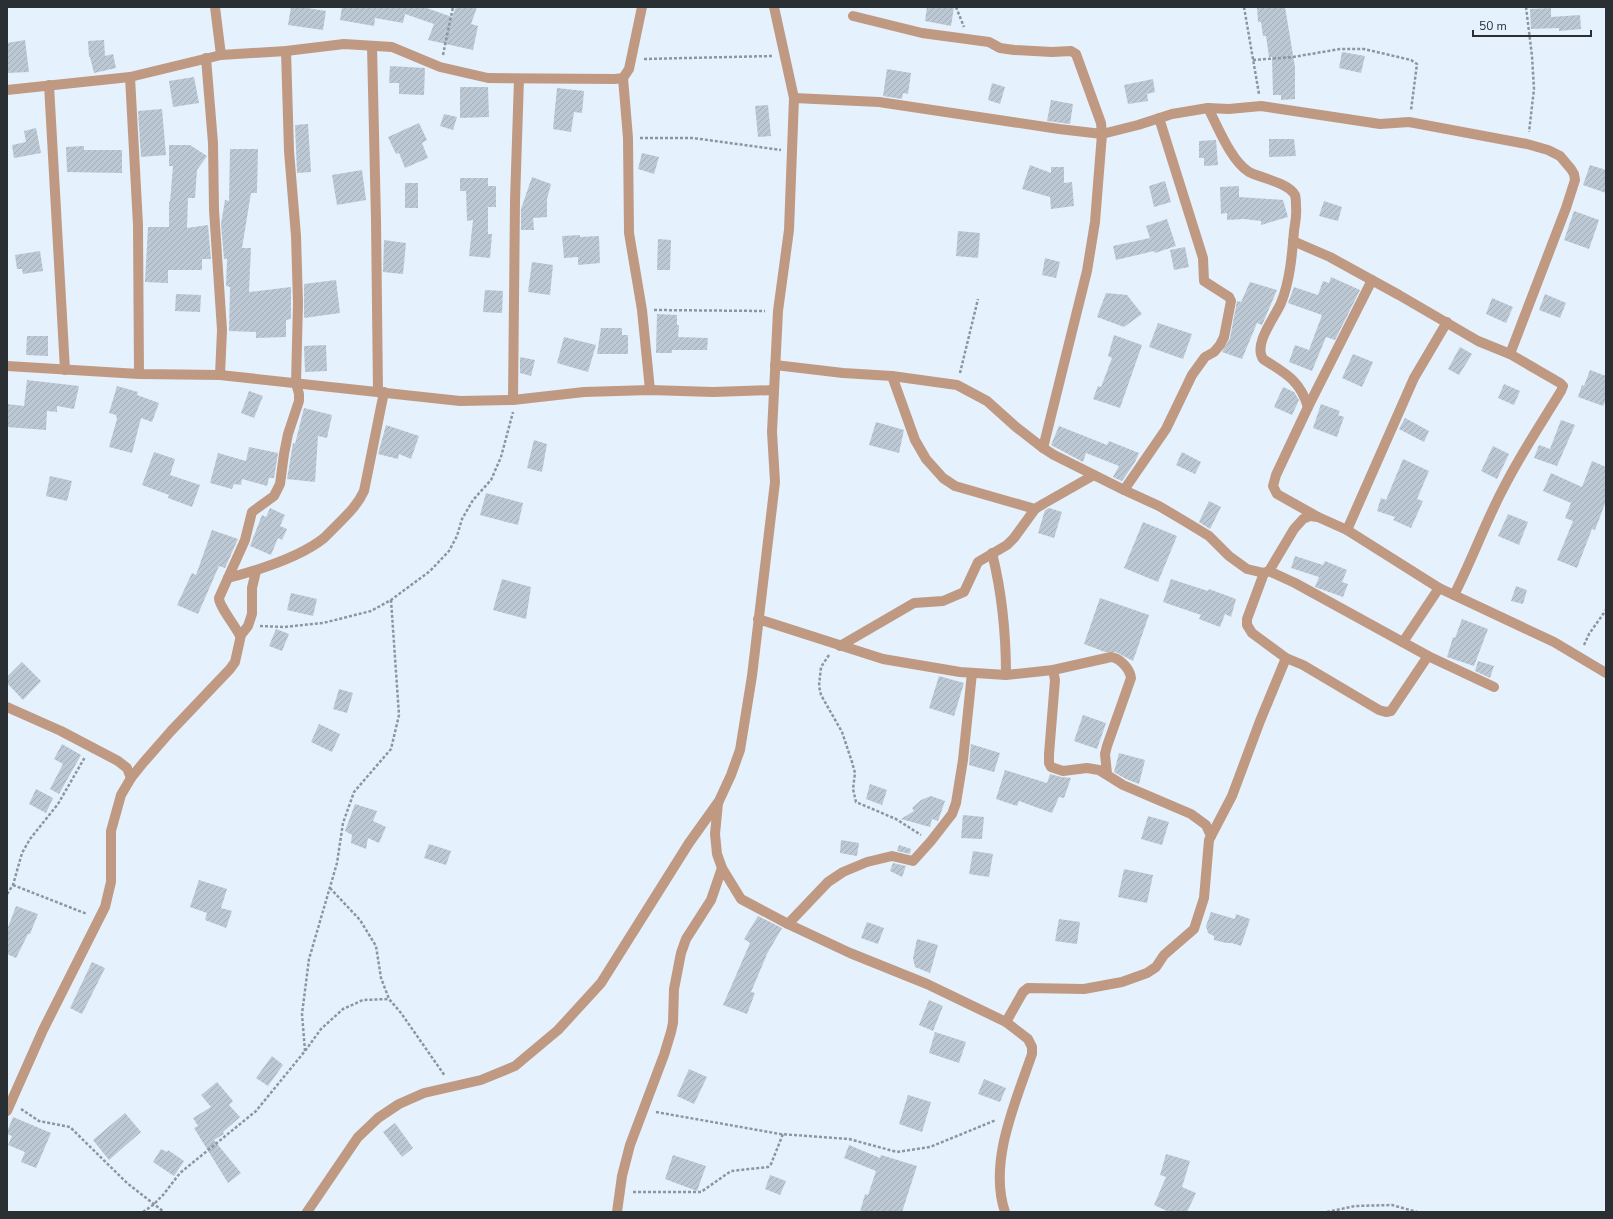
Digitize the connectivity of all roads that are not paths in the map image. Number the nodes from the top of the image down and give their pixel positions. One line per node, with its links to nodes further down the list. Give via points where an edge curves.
1 (215, 7): 7 (street)
2 (642, 7): 10 (street, via 631,60 627,74)
3 (774, 7): 14 (street)
4 (853, 16): 17 (street, via 922,33 989,42 1000,48 1071,51 1075,53 1098,112)
5 (372, 46): 6 (street, via 344,44); 11 (street, via 392,47 440,67 488,78); 31 (street)
6 (286, 51): 7 (street); 28 (street, via 298,302)
7 (221, 55): 8 (street)
8 (206, 58): 9 (street); 26 (street, via 214,143 214,210 222,330)
9 (130, 77): 12 (street); 25 (street, via 138,225)
10 (623, 78): 11 (street); 29 (street, via 628,138 629,233 642,310)
11 (519, 79): 32 (street, via 515,201)
12 (49, 85): 13 (street); 24 (street)
13 (7, 90)
14 (794, 98): 17 (street, via 879,102); 22 (street, via 789,230 778,311)
15 (1208, 108): 16 (street); 18 (street, via 1234,158 1242,167 1287,187 1295,195); 21 (street, via 1261,106 1380,124 1409,122 1527,144 1560,156 1571,169 1575,180)
16 (1159, 118): 17 (street); 36 (street, via 1202,258 1204,281 1229,297 1231,301 1220,345 1198,365 1166,429)
17 (1102, 134): 34 (street, via 1095,222 1086,271)
18 (1293, 241): 19 (street, via 1330,257); 33 (street, via 1289,275 1281,303 1269,324 1260,355 1290,376 1302,390)
19 (1372, 280): 20 (street); 33 (street)
20 (1447, 322): 21 (street, via 1478,341); 39 (street, via 1414,378)
21 (1510, 354): 45 (street, via 1563,386 1503,488)
22 (775, 365): 27 (street); 30 (street)
23 (7, 366): 24 (street)
24 (65, 370): 25 (street)
25 (139, 374): 26 (street)
26 (220, 375): 28 (street)
27 (892, 376): 34 (street, via 957,385 986,401); 37 (street, via 915,440 926,459 943,478 955,486)
28 (296, 383): 31 (street); 43 (street, via 300,394 299,401 288,434 280,484 274,496 252,512 244,540)
29 (650, 390): 30 (street); 32 (street, via 584,392)
30 (774, 390): 46 (street, via 772,432 775,482)
31 (381, 391): 32 (street, via 460,401); 41 (street, via 364,491 359,500 324,538 304,551)
32 (515, 400)
33 (1308, 407): 38 (street, via 1276,474 1273,486 1277,494)
34 (1043, 448): 35 (street)
35 (1094, 475): 36 (street); 37 (street)
36 (1124, 490): 42 (street, via 1159,506 1209,536 1244,567)
37 (1035, 510): 40 (street, via 1007,545)
38 (1318, 517): 39 (street); 42 (street, via 1310,516 1303,519)
39 (1347, 530): 44 (street)
40 (992, 553): 49 (street, via 978,562 966,589 960,594 943,601 914,603); 55 (street, via 999,580 1005,631)
41 (256, 571): 43 (street); 47 (street, via 252,588 252,614 248,626)
42 (1266, 572): 48 (street, via 1295,583); 51 (street, via 1248,613 1247,625 1252,633)
43 (228, 578): 47 (street, via 219,602)
44 (1439, 588): 45 (street); 48 (street)
45 (1454, 595): 54 (street, via 1554,642)
46 (758, 619): 49 (street); 60 (street, via 740,750)
47 (240, 636): 59 (street, via 235,662 230,669)
48 (1403, 642): 50 (street)
49 (840, 646): 53 (street, via 883,659)
50 (1428, 656): 51 (street, via 1391,711 1386,712); 56 (street)
51 (1286, 658): 61 (street, via 1232,796)
52 (1053, 670): 55 (street); 58 (street, via 1055,680 1049,754 1051,767 1064,771 1087,768); 58 (street, via 1111,657 1118,659 1130,674 1131,678 1106,750)
53 (972, 673): 55 (street); 63 (street, via 963,760 952,814 913,861 892,856 867,862 843,872 828,882)
54 (1606, 673)
55 (1006, 675)
56 (1494, 687)
57 (7, 707): 59 (street, via 61,731 118,761 127,768)
58 (1107, 774): 61 (street, via 1123,784 1191,814 1206,825)
59 (131, 778): 65 (street, via 121,795 111,831 111,882 105,907 43,1030)
60 (719, 801): 62 (street, via 715,834 717,854); 66 (street, via 689,843 601,983 558,1030 515,1066 481,1080 424,1093 399,1104 378,1118 358,1137)
61 (1211, 836): 64 (street, via 1204,898 1197,923 1192,932 1164,955 1156,967 1147,973 1102,987 1028,988 1023,992)
62 (722, 868): 63 (street, via 741,899); 67 (street, via 711,900 686,939 681,953 674,989 671,1032 629,1151)
63 (788, 924): 64 (street, via 850,953 928,984)
64 (1006, 1022): 68 (street, via 1028,1039 1033,1050 1011,1115 999,1177)
65 (7, 1111)
66 (308, 1212)
67 (617, 1212)
68 (1005, 1212)

